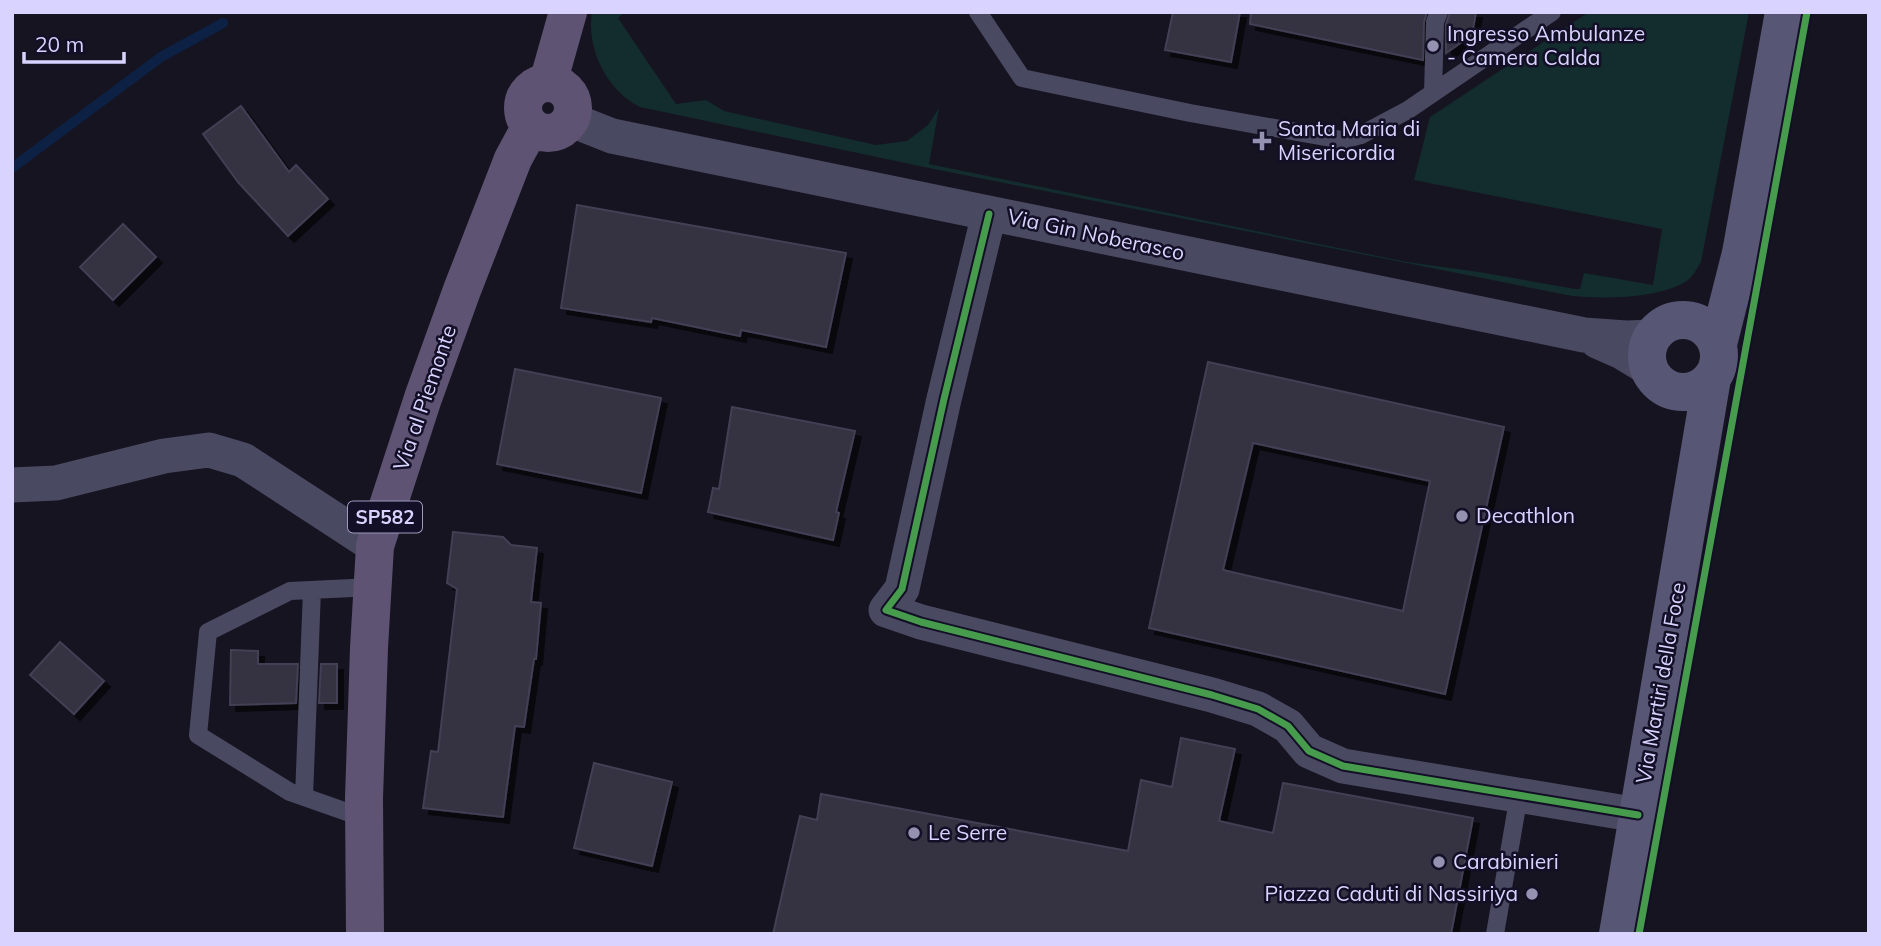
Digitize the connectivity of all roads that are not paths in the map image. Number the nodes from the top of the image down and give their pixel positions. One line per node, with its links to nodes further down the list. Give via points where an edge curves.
1 (568, 12): 6 (main road)
2 (978, 12): 7 (lane, via 1022,78 1325,138 1361,135)
3 (1439, 12): 7 (lane)
4 (1552, 12): 7 (lane)
5 (1784, 12): 11 (main road, Via Martiri della Foce, via 1741,253)
6 (548, 83): 8 (main road, via 563,88 571,98); 9 (main road, via 527,94 523,110)
7 (1433, 93)
8 (569, 119): 9 (main road, via 557,131); 10 (street, Via Gin Noberasco, via 612,136)
9 (531, 126): 15 (main road, Via al Piemonte / SP582, via 513,159 462,290)
10 (989, 214): 12 (street, Via Gin Noberasco, via 1584,335 1626,338); 18 (street, via 902,589 887,610 1258,709 1288,726 1310,751 1343,766)
11 (1707, 347): 12 (main road, via 1704,385 1695,390); 12 (main road, via 1682,320 1667,323); 13 (main road, Via Martiri della Foce)
12 (1659, 365): 13 (main road, Via Martiri della Foce, via 1691,437)
13 (1697, 474): 20 (main road, Via Martiri della Foce)
14 (12, 485): 15 (street, via 56,483 164,456 209,450 243,460)
15 (375, 546): 16 (main road, Via al Piemonte / SP582)
16 (373, 587): 17 (lane); 21 (main road, Via al Piemonte / SP582)
17 (312, 590): 19 (lane); 19 (lane, via 290,591 208,632 198,735)
18 (1519, 795): 20 (street); 23 (lane)
19 (304, 797): 21 (lane)
20 (1638, 815): 24 (main road, Via Martiri della Foce)
21 (364, 818): 22 (main road, Via al Piemonte / SP582)
22 (365, 934)
23 (1495, 934)
24 (1618, 934)

